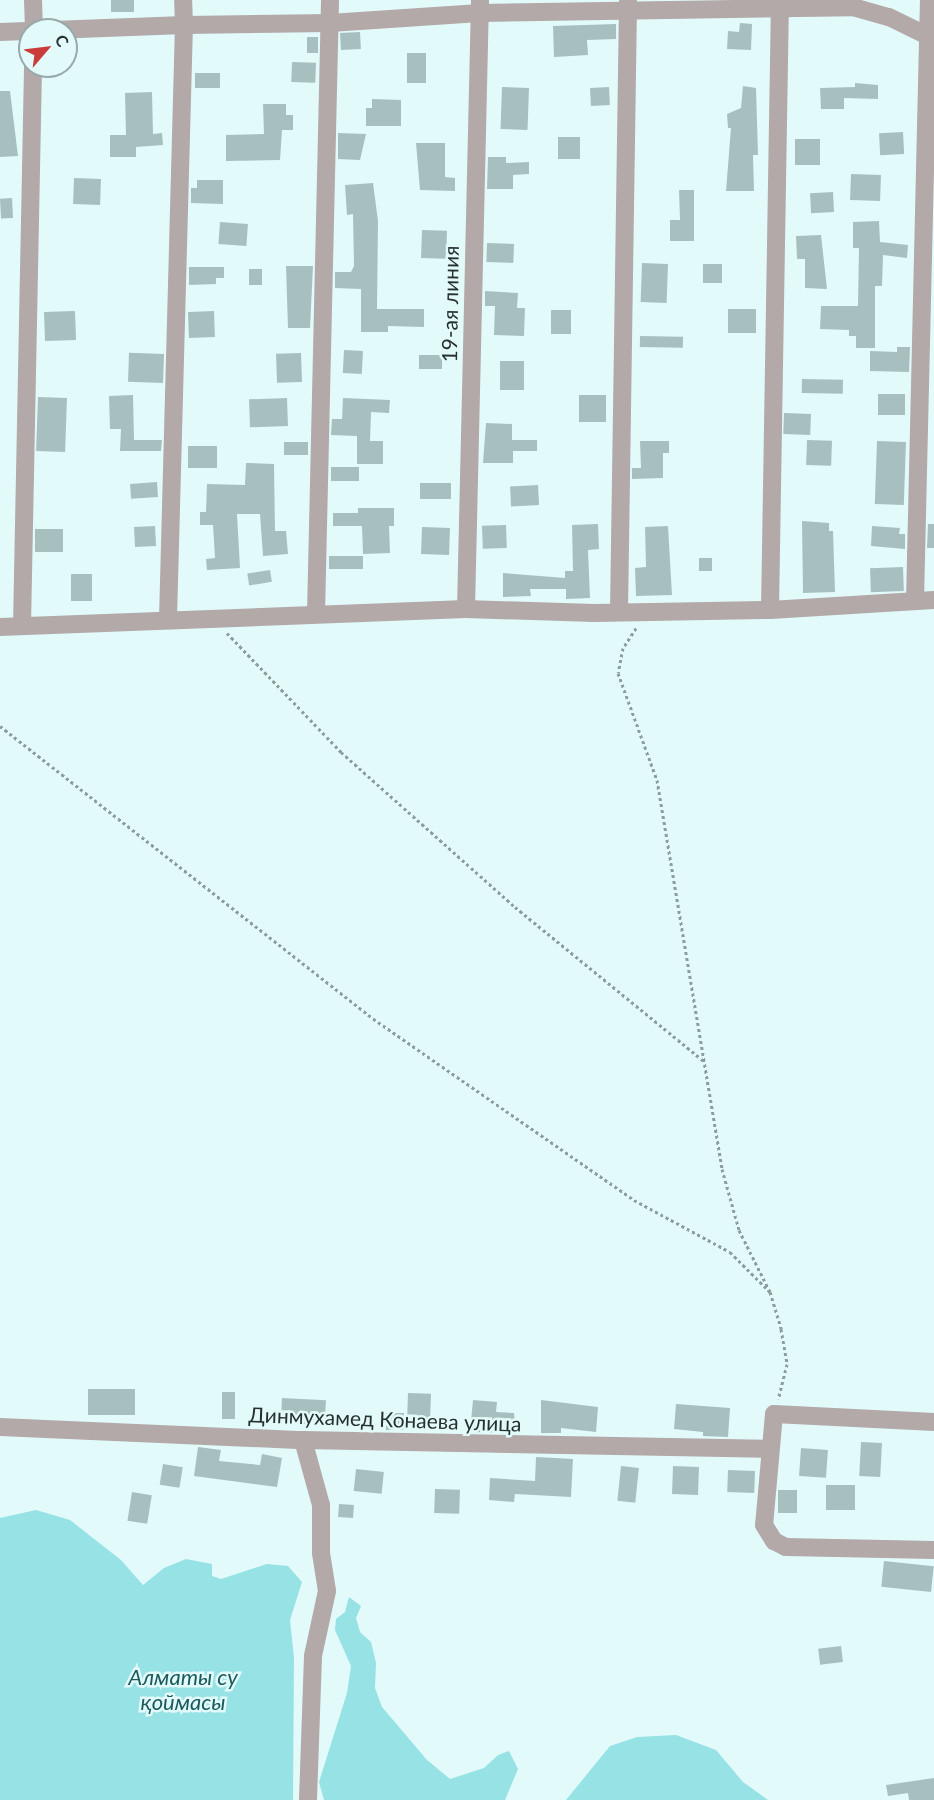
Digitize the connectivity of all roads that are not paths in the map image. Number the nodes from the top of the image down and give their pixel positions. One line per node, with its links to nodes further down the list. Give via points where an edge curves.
1 (33, 0): 8 (street)
2 (183, 0): 10 (street)
3 (330, 0): 9 (street)
4 (929, 0): 14 (street)
5 (780, 4): 6 (street); 14 (street, via 853,8 889,16); 19 (street)
6 (628, 6): 7 (street); 20 (street)
7 (480, 7): 9 (street); 18 (street, 19-ая линия)
8 (34, 18)
9 (330, 23): 10 (street); 21 (street)
10 (184, 25): 11 (street); 22 (street)
11 (78, 28)
12 (18, 30): 13 (street)
13 (0, 32)
14 (932, 39): 17 (street)
15 (33, 78): 23 (street)
16 (934, 600): 17 (street)
17 (915, 601): 19 (street)
18 (466, 609): 20 (street); 21 (street)
19 (770, 610): 20 (street)
20 (619, 612)
21 (316, 614): 22 (street)
22 (168, 619): 23 (street)
23 (22, 626): 24 (street)
24 (0, 627)
25 (934, 1422): 28 (street, via 774,1414)
26 (0, 1427): 27 (street, Динмухамед Конаева улица)
27 (303, 1440): 28 (street, Динмухамед Конаева улица); 30 (street, via 321,1505 321,1553 327,1591 313,1656)
28 (769, 1449): 29 (street, via 764,1525 774,1541 786,1547)
29 (934, 1550)
30 (308, 1800)

